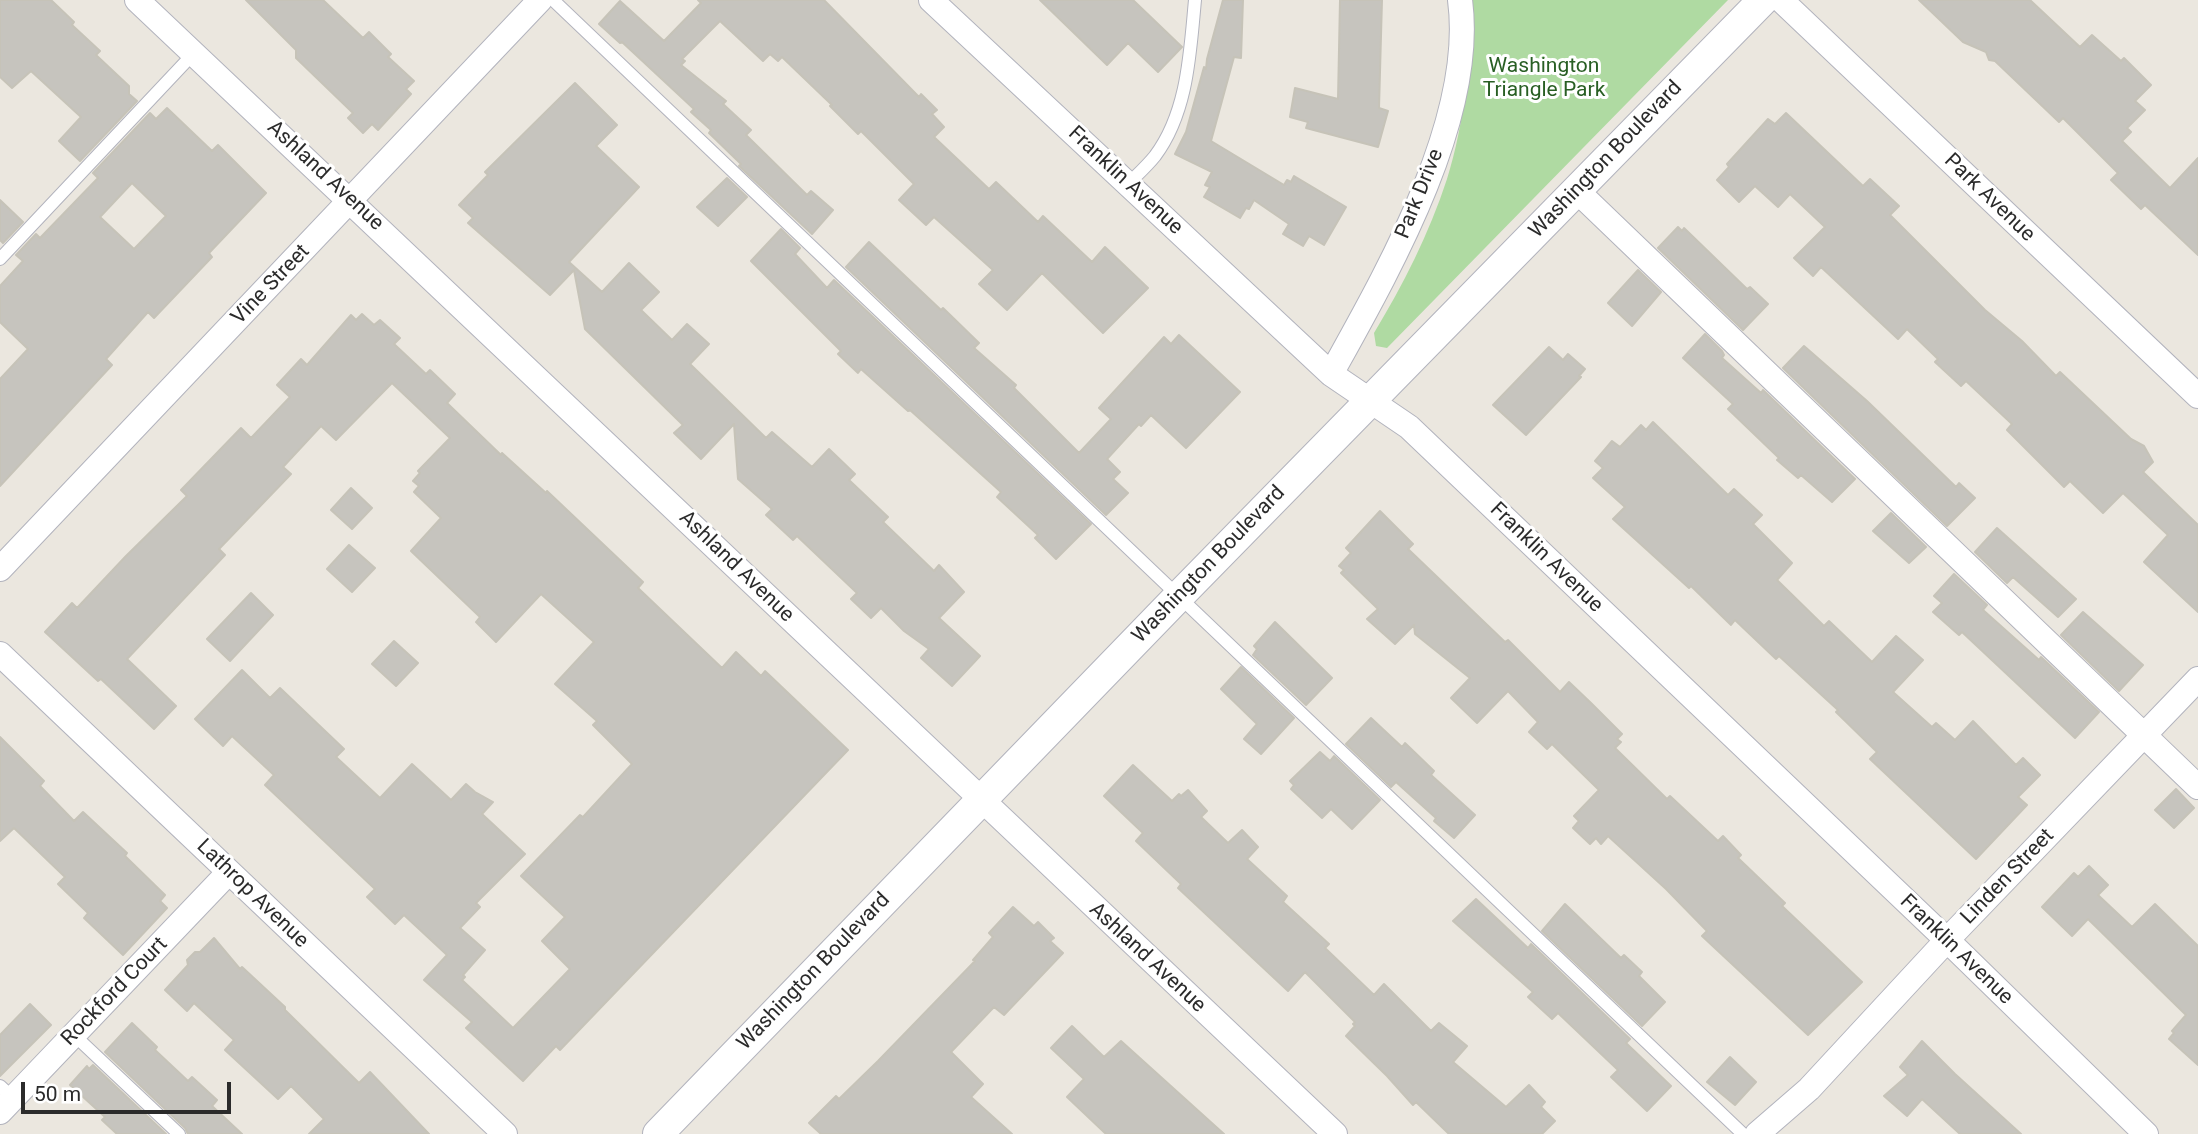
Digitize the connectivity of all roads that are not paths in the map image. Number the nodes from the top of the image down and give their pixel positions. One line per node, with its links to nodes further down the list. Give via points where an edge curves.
1 (137, 0): 9 (street, Ashland Avenue)
2 (540, 0): 12 (street, Vine Street)
3 (553, 0): 18 (lane)
4 (931, 0): 10 (street, Franklin Avenue)
5 (1195, 0): 10 (lane, via 1191,64 1173,124 1155,156)
6 (1460, 0): 14 (street, Park Drive, via 1461,57 1449,116 1430,173 1375,296)
7 (1763, 0): 11 (street, Washington Boulevard)
8 (1781, 0): 15 (street, Park Avenue)
9 (194, 53): 12 (street, Ashland Avenue); 13 (lane)
10 (1128, 184): 14 (street, Franklin Avenue)
11 (1576, 190): 16 (street, Washington Boulevard); 21 (street)
12 (351, 201): 17 (street, Vine Street); 23 (street, Ashland Avenue)
13 (1, 258)
14 (1331, 374): 16 (street, Franklin Avenue)
15 (2198, 396)
16 (1370, 400): 18 (street, Washington Boulevard); 25 (street, Franklin Avenue, via 1409,427)
17 (0, 569)
18 (1180, 596): 23 (street, Washington Boulevard); 32 (lane)
19 (0, 654): 24 (street, Lathrop Avenue)
20 (2198, 679): 21 (street, Linden Street)
21 (2144, 735): 22 (street); 25 (street, Linden Street)
22 (2198, 787)
23 (980, 801): 30 (street, Washington Boulevard); 31 (street, Ashland Avenue)
24 (229, 872): 26 (street, Rockford Court); 29 (street, Lathrop Avenue)
25 (1947, 940): 33 (street, Linden Street, via 1809,1089); 34 (street, Franklin Avenue)
26 (74, 1035): 27 (street, Rockford Court); 28 (lane)
27 (4, 1099)
28 (179, 1134)
29 (505, 1134)
30 (658, 1134)
31 (1335, 1134)
32 (1743, 1134)
33 (1757, 1134)
34 (2147, 1134)

